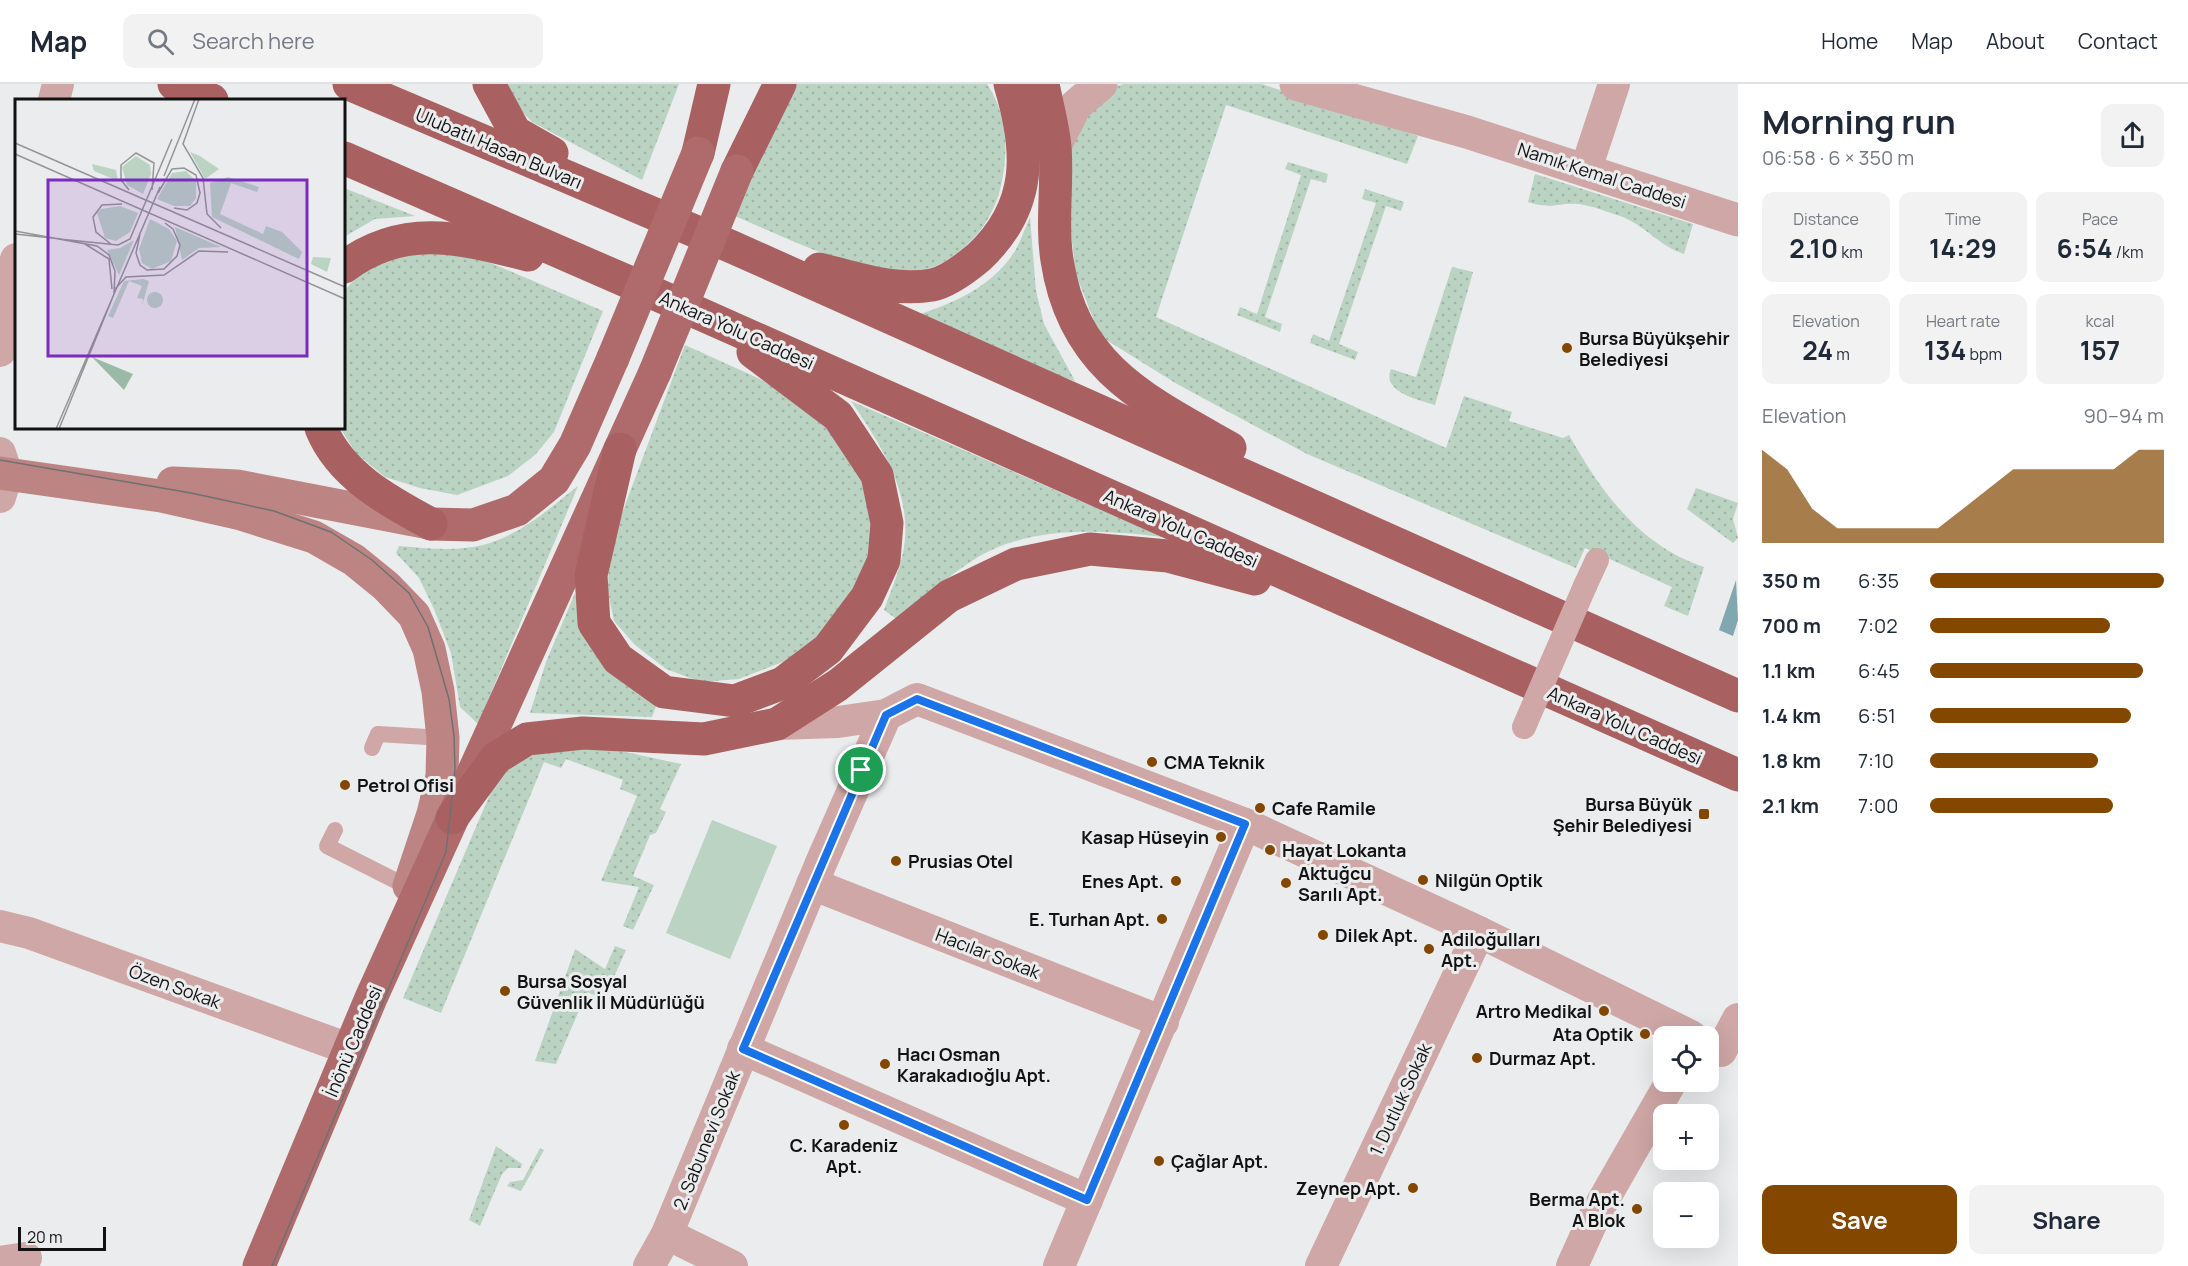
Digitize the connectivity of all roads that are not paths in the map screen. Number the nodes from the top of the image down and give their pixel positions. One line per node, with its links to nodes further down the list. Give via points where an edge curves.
1 (58, 84): 16 (street)
2 (174, 84): 17 (highway)
3 (349, 84): 24 (highway, Ulubatlı Hasan Bulvarı)
4 (489, 84): 24 (highway, via 515,132)
5 (714, 84): 20 (highway)
6 (726, 84): 20 (main road)
7 (772, 84): 23 (main road, İnönü Caddesi)
8 (780, 84): 23 (highway)
9 (1010, 84): 26 (highway, via 1022,130 1024,174 1015,207 998,238 970,265 933,285 893,287)
10 (1043, 84): 19 (highway)
11 (1101, 84): 19 (street, via 1075,105)
12 (1296, 84): 15 (street)
13 (1379, 84): 18 (street)
14 (1614, 84): 22 (street)
15 (1327, 90): 18 (street)
16 (54, 99)
17 (210, 99)
18 (1467, 132): 22 (street, Namık Kemal Caddesi)
19 (1055, 146): 37 (highway, via 1056,260 1070,313 1097,358 1146,401)
20 (698, 153): 36 (main road, bridge, via 575,445 554,480 517,510 473,525)
21 (345, 158): 29 (highway)
22 (1586, 170): 25 (street, Namık Kemal Caddesi)
23 (737, 171): 33 (main road, İnönü Caddesi, bridge)
24 (648, 212): 26 (highway)
25 (1738, 220)
26 (732, 247): 37 (highway)
27 (15, 265): 31 (street)
28 (345, 266): 29 (highway, via 362,253 391,242 460,238)
29 (624, 280): 30 (highway, Ankara Yolu Caddesi)
30 (706, 317): 33 (highway, via 838,416 877,475 887,523 884,560 867,597 828,649 783,683 735,701 664,693 618,658 594,623 591,575); 39 (highway, Ankara Yolu Caddesi)
31 (0, 351)
32 (321, 429): 36 (highway, via 350,471 384,500)
33 (620, 449): 47 (main road, İnönü Caddesi)
34 (2, 474): 35 (main road)
35 (72, 481): 36 (main road, via 237,486); 44 (main road, via 241,514 314,537 354,560 414,615 429,649)
36 (431, 524)
37 (1421, 554): 40 (highway)
38 (1597, 560): 43 (street, bridge)
39 (1349, 603): 42 (highway, via 1168,556 1090,549 1016,564 949,596 838,685); 46 (highway, Ankara Yolu Caddesi)
40 (1738, 696)
41 (886, 715): 42 (street, via 838,722); 48 (street, via 917,699); 50 (street, 2. Sabunevi Sokak)
42 (777, 724): 47 (highway, via 704,739 583,733 527,739 496,758)
43 (1524, 727)
44 (443, 738): 45 (lane, via 378,734); 51 (main road, via 442,776)
45 (372, 748)
46 (1738, 775)
47 (452, 818): 54 (main road, İnönü Caddesi)
48 (1245, 824): 53 (street); 56 (street)
49 (335, 830): 51 (lane, via 327,846)
50 (812, 884): 56 (street, Hacılar Sokak); 59 (street, 2. Sabunevi Sokak)
51 (408, 887): 54 (main road)
52 (0, 926): 58 (street, Özen Sokak, via 29,933)
53 (1479, 932): 57 (street); 68 (street, 1. Dutluk Sokak)
54 (370, 998): 58 (main road, İnönü Caddesi)
55 (1738, 1019): 60 (street)
56 (1163, 1022): 62 (street)
57 (1670, 1026)
58 (349, 1049): 64 (main road, İnönü Caddesi)
59 (743, 1049): 62 (street); 63 (street, 2. Sabunevi Sokak)
60 (1722, 1052)
61 (1665, 1092): 69 (street, via 1596,1213)
62 (1087, 1200): 67 (street)
63 (668, 1234): 65 (street, 2. Sabunevi Sokak); 66 (street)
64 (260, 1266)
65 (649, 1266)
66 (732, 1266)
67 (1059, 1266)
68 (1321, 1266)
69 (1572, 1266)

